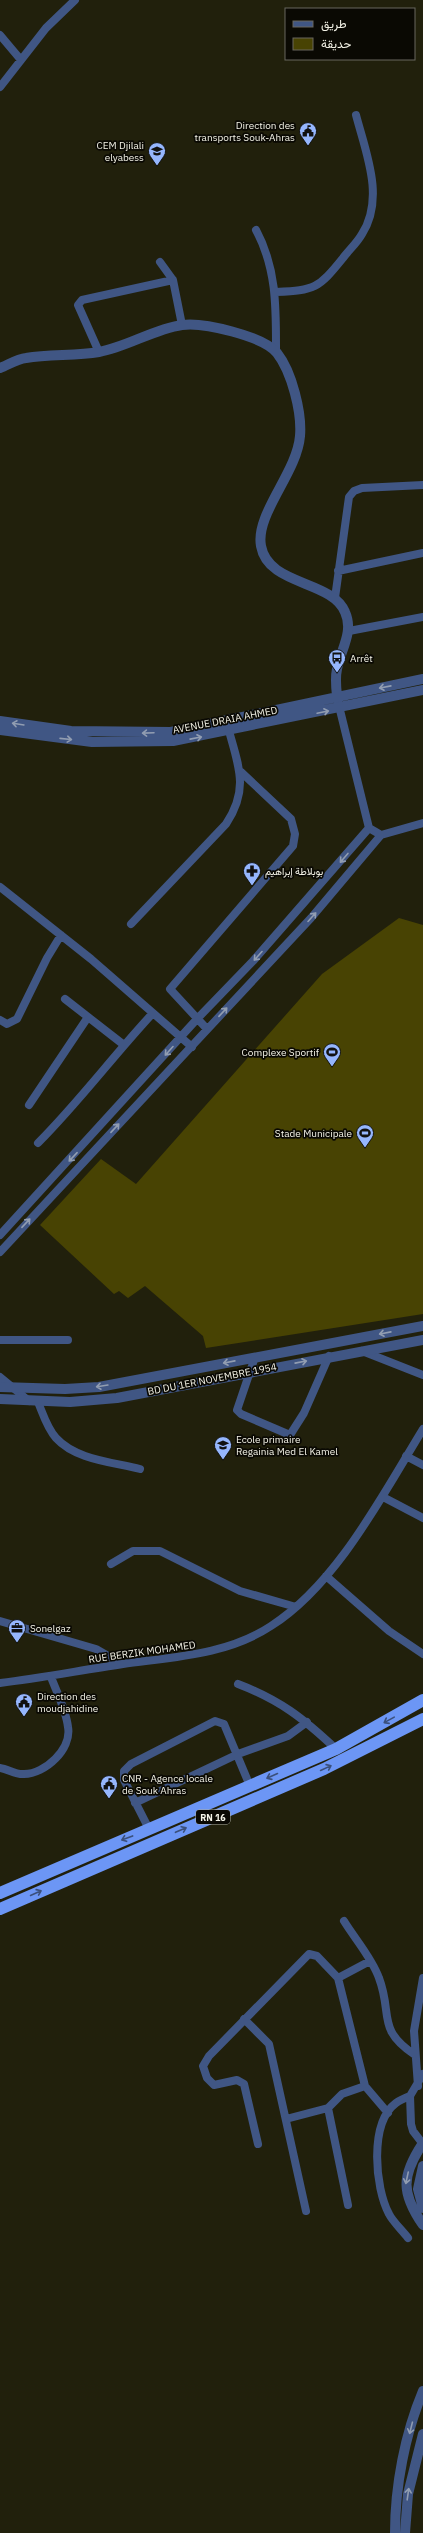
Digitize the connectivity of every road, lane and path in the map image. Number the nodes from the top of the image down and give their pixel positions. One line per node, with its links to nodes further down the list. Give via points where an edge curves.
1 (75, 0): 3 (street, via 46,28)
2 (0, 36): 3 (street)
3 (21, 60): 4 (street)
4 (0, 87)
5 (356, 115): 9 (street, via 372,172 374,198 366,226 323,282 305,291)
6 (256, 230): 9 (street, via 269,258)
7 (160, 262): 8 (street)
8 (173, 280): 10 (street); 11 (street, via 79,302 78,305)
9 (276, 292): 12 (street)
10 (182, 325): 11 (street); 12 (street, via 220,328 238,333)
11 (99, 352): 13 (street, via 24,358)
12 (276, 352): 17 (street, via 293,389 299,412 300,436 290,470 265,519 260,534 261,547 266,560 278,570)
13 (0, 368)
14 (423, 485): 16 (street, via 362,488 354,491 346,504)
15 (423, 553): 16 (street)
16 (338, 571): 17 (street)
17 (335, 598): 19 (street, via 346,614)
18 (423, 617): 19 (street)
19 (349, 631): 22 (street, via 337,668)
20 (423, 679): 22 (street, AVENUE DRAIA AHMED, one-way to 22)
21 (423, 690): 23 (street, AVENUE DRAIA AHMED)
22 (337, 696): 23 (street); 24 (street, AVENUE DRAIA AHMED, one-way to 24, via 172,732 71,731)
23 (340, 708): 26 (street, AVENUE DRAIA AHMED, one-way to 23); 29 (street)
24 (0, 721)
25 (0, 730): 26 (street, AVENUE DRAIA AHMED, one-way to 26, via 63,739 133,742 173,741)
26 (229, 731): 27 (street)
27 (241, 772): 32 (street, via 238,801 226,824); 38 (street, via 291,819 295,834 293,846 171,987 172,994)
28 (423, 823): 30 (street)
29 (369, 828): 30 (street); 38 (street, one-way to 38, via 253,961)
30 (381, 835): 39 (street, one-way to 30, via 311,918)
31 (0, 887): 33 (street)
32 (131, 924)
33 (61, 935): 35 (street); 37 (street, via 17,1018 7,1024)
34 (64, 999): 36 (street)
35 (153, 1013): 40 (street); 41 (street)
36 (88, 1017): 41 (street); 43 (street)
37 (0, 1020)
38 (197, 1020): 39 (street); 40 (street)
39 (207, 1029): 42 (street)
40 (181, 1038): 42 (street); 45 (street, one-way to 45)
41 (124, 1044): 44 (street, via 74,1107)
42 (192, 1047): 46 (street, one-way to 42)
43 (29, 1105)
44 (38, 1143)
45 (0, 1236)
46 (0, 1252)
47 (423, 1326): 53 (street, one-way to 53)
48 (0, 1340): 49 (street)
49 (68, 1340)
50 (423, 1340): 51 (street, BD DU 1ER NOVEMBRE 1954)
51 (361, 1351): 52 (street, BD DU 1ER NOVEMBRE 1954); 55 (street)
52 (329, 1356): 54 (street, BD DU 1ER NOVEMBRE 1954, one-way to 52); 54 (street, via 304,1413 290,1435 239,1412 238,1405)
53 (255, 1357): 54 (street); 58 (street, one-way to 58, via 99,1387)
54 (250, 1372): 60 (street, BD DU 1ER NOVEMBRE 1954, via 116,1398)
55 (423, 1375)
56 (0, 1377): 58 (street)
57 (0, 1387): 58 (street)
58 (13, 1388): 60 (street)
59 (0, 1399): 60 (street, BD DU 1ER NOVEMBRE 1954)
60 (34, 1402): 64 (street, via 48,1426 66,1447 79,1454)
61 (423, 1429): 62 (street, RUE BERZIK MOHAMED)
62 (406, 1456): 63 (street); 65 (street, RUE BERZIK MOHAMED)
63 (423, 1465)
64 (140, 1470)
65 (383, 1497): 66 (street); 68 (street, RUE BERZIK MOHAMED)
66 (423, 1518)
67 (111, 1564): 69 (street, via 134,1551 160,1551 234,1588)
68 (326, 1576): 69 (street, RUE BERZIK MOHAMED); 71 (street, via 389,1631)
69 (296, 1606): 72 (street, RUE BERZIK MOHAMED, via 266,1629 200,1655)
70 (0, 1621): 72 (street, via 96,1649)
71 (423, 1654)
72 (122, 1664): 73 (street, RUE BERZIK MOHAMED)
73 (51, 1677): 74 (street, RUE BERZIK MOHAMED); 81 (street, via 68,1727 69,1736 61,1753 45,1767 24,1775)
74 (0, 1683)
75 (238, 1684): 78 (street, via 280,1702)
76 (423, 1700): 79 (highway, RN 16, one-way to 79)
77 (423, 1719): 86 (highway, RN 16, one-way to 77, via 324,1769)
78 (307, 1722): 79 (street); 80 (street, via 283,1739)
79 (336, 1749): 82 (highway, RN 16, one-way to 82)
80 (238, 1754): 82 (street); 83 (street); 83 (street, via 224,1724 218,1721 206,1725 127,1767 123,1774 124,1780)
81 (0, 1768)
82 (250, 1786): 84 (highway, RN 16)
83 (135, 1803): 84 (street)
84 (149, 1830): 85 (highway, RN 16, one-way to 85)
85 (0, 1893)
86 (0, 1909)
87 (344, 1921): 88 (street)
88 (370, 1961): 89 (street); 92 (street, via 379,1978 391,2034 398,2044)
89 (338, 1978): 91 (street, via 317,1956 309,1954); 95 (street)
90 (423, 1978): 92 (street, via 414,2031)
91 (244, 2019): 100 (street, via 269,2044); 101 (street, via 208,2056 203,2071 209,2082 214,2084 237,2080 244,2084)
92 (415, 2055): 96 (street)
93 (423, 2074): 94 (street)
94 (423, 2078): 96 (street)
95 (365, 2086): 98 (street, via 342,2094); 99 (street)
96 (418, 2086): 97 (street)
97 (410, 2096): 99 (street, via 396,2102); 102 (street, via 411,2124)
98 (328, 2108): 100 (street); 104 (street)
99 (388, 2113): 108 (street, via 377,2148 376,2168 389,2214)
100 (286, 2120): 106 (street)
101 (258, 2144)
102 (423, 2144): 107 (street, one-way to 107, via 411,2162 405,2187 413,2211)
103 (423, 2166): 105 (street, via 418,2189)
104 (348, 2205)
105 (423, 2208)
106 (306, 2211)
107 (423, 2225)
108 (408, 2238)
109 (423, 2391): 111 (street, one-way to 111, via 416,2407 402,2464)
110 (423, 2434): 112 (street, one-way to 110, via 408,2494)
111 (395, 2533)
112 (405, 2533)

